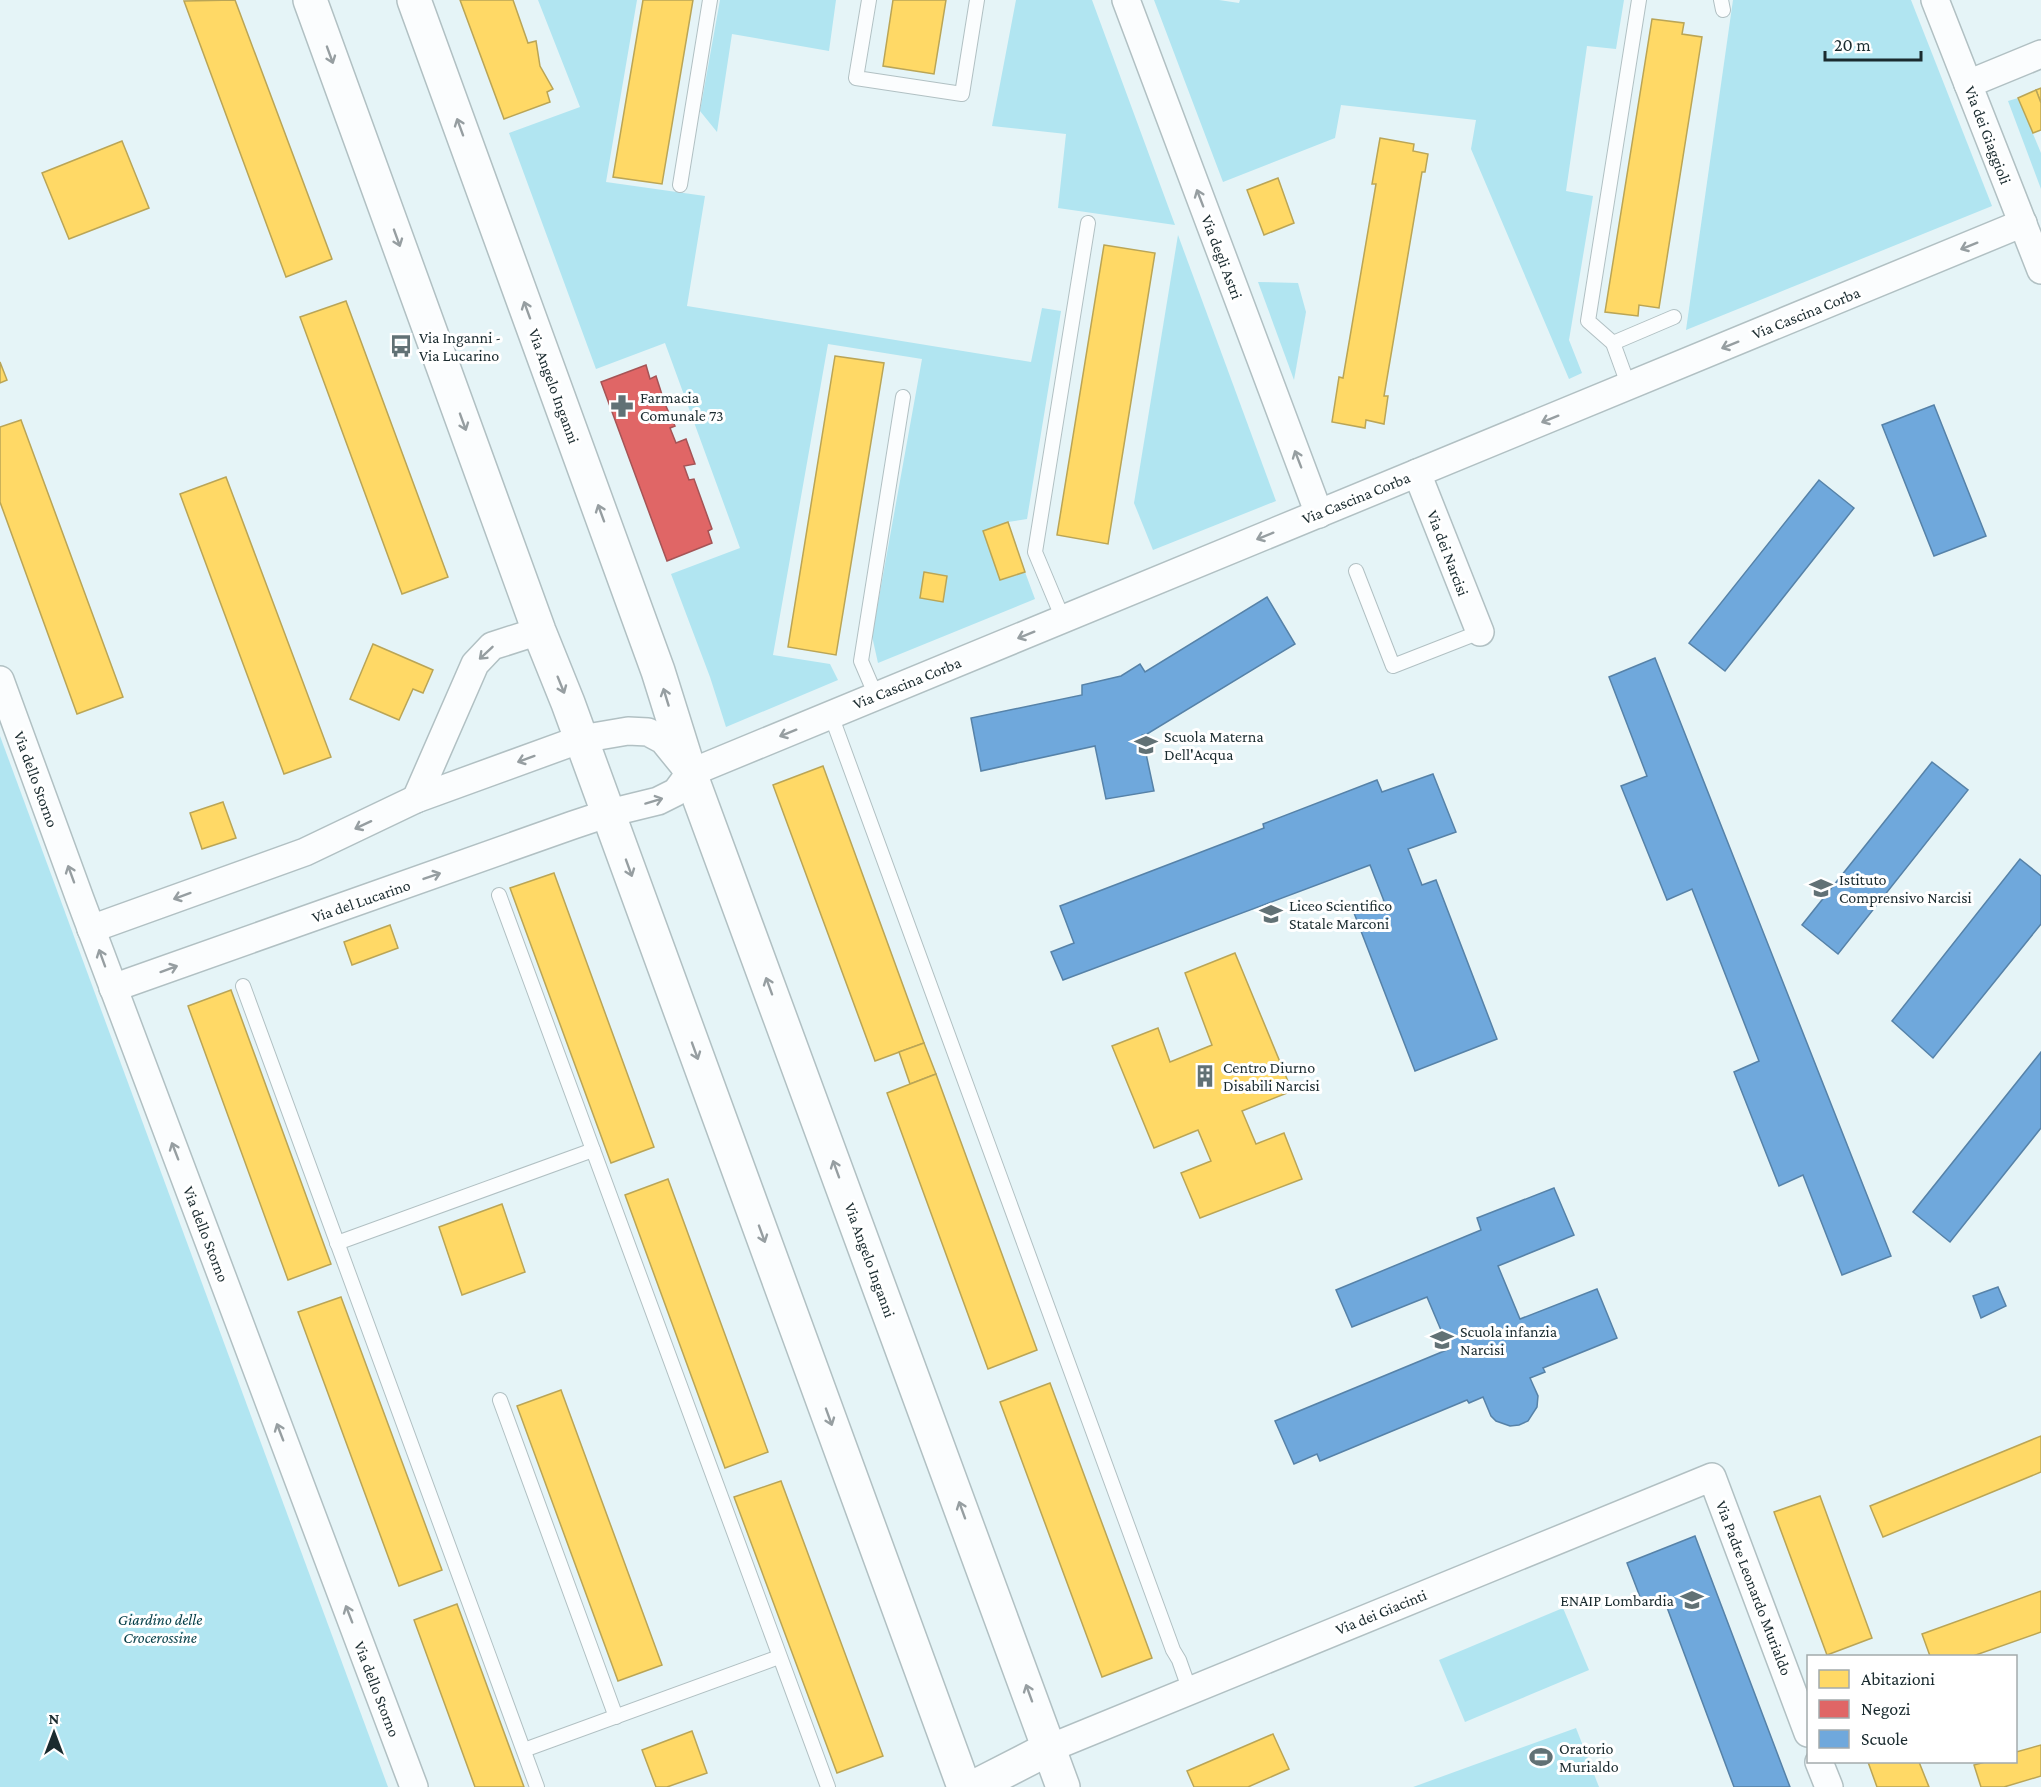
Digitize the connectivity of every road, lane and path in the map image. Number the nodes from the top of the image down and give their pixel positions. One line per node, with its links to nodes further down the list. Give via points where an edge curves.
1 (310, 0): 23 (street, one-way to 23)
2 (414, 0): 29 (street, Via Angelo Inganni, one-way to 2, via 658,671)
3 (710, 0): 11 (lane)
4 (869, 0): 5 (lane, via 856,78 962,94)
5 (977, 0)
6 (1126, 0): 20 (street, Via degli Astri, one-way to 6)
7 (1639, 0): 16 (lane, via 1588,321)
8 (1935, 0): 10 (street, Via dei Giaggioli)
9 (2041, 54): 10 (street)
10 (1968, 84): 13 (street, Via dei Giaggioli)
11 (680, 185)
12 (1088, 224): 22 (lane, via 1035,552)
13 (2023, 224): 14 (street, Via dei Giaggioli); 17 (street, Via Cascina Corba, one-way to 17)
14 (2041, 270)
15 (1674, 317): 16 (lane)
16 (1612, 343): 17 (lane)
17 (1629, 387): 19 (street, Via Cascina Corba, one-way to 19)
18 (903, 397): 26 (lane, via 861,661)
19 (1417, 473): 20 (street, Via Cascina Corba); 24 (street, Via dei Narcisi)
20 (1319, 514): 22 (street, Via Cascina Corba, one-way to 22)
21 (1356, 571): 24 (lane, via 1393,666)
22 (1063, 620): 26 (street, Via Cascina Corba, one-way to 26)
23 (539, 631): 28 (street, one-way to 28); 30 (street, one-way to 30, via 492,646 475,664)
24 (1479, 632)
25 (0, 680): 33 (street, Via dello Storno, one-way to 25)
26 (876, 696): 27 (street, Via Cascina Corba)
27 (831, 715): 29 (street, Via Cascina Corba, one-way to 29); 41 (lane)
28 (581, 739): 29 (street, Via Angelo Inganni, via 628,731 648,732 663,740); 30 (street, one-way to 30); 31 (street)
29 (690, 773): 31 (street, one-way to 29, via 658,801 676,792); 44 (street, Via Angelo Inganni, one-way to 29)
30 (416, 800): 33 (street, one-way to 33, via 305,852)
31 (609, 813): 35 (street, Via del Lucarino, one-way to 31); 50 (street, one-way to 50)
32 (499, 895): 36 (lane)
33 (91, 929): 35 (street, Via dello Storno, one-way to 33)
34 (243, 986): 37 (lane)
35 (113, 988): 47 (street, Via dello Storno, one-way to 35)
36 (593, 1150): 37 (lane); 40 (lane)
37 (337, 1243): 45 (lane)
38 (500, 1400): 42 (lane)
39 (1712, 1477): 41 (street, Via dei Giacinti); 43 (street, Via Padre Leonardo Murialdo)
40 (779, 1657): 42 (lane); 49 (lane)
41 (1190, 1691): 44 (street, Via dei Giacinti)
42 (616, 1716): 45 (lane)
43 (1807, 1728)
44 (1050, 1748): 51 (street); 52 (street, Via Angelo Inganni)
45 (524, 1750): 48 (lane)
46 (1820, 1763): 53 (street)
47 (414, 1787)
48 (537, 1787)
49 (828, 1787)
50 (964, 1787)
51 (974, 1787)
52 (1063, 1787)
53 (1829, 1787)

